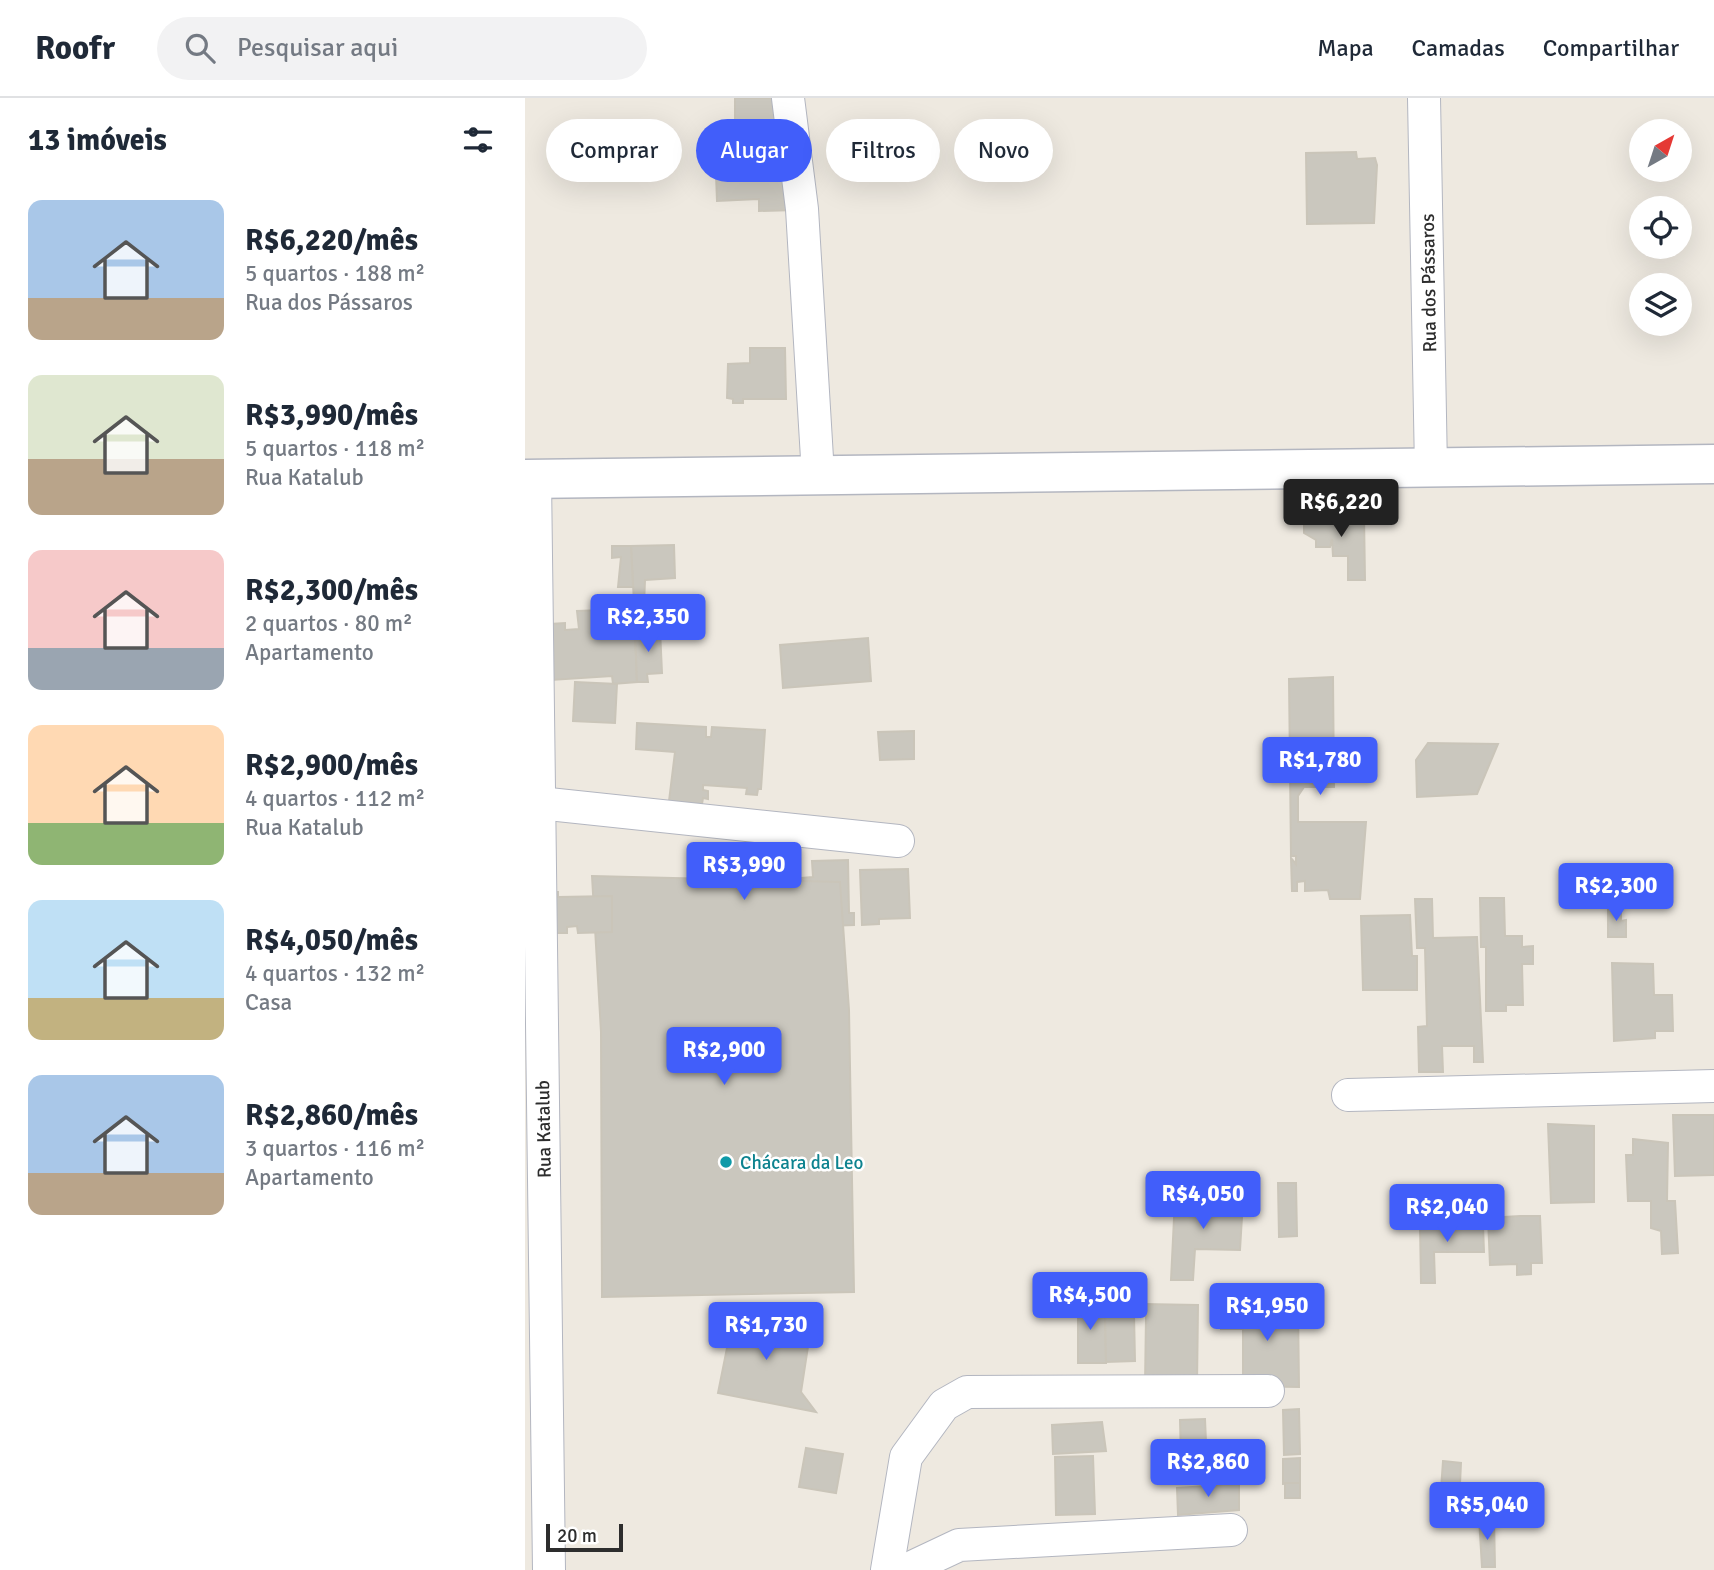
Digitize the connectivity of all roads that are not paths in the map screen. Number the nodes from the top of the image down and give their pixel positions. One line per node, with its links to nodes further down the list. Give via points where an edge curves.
1 (788, 98): 5 (street, via 802,209)
2 (1424, 98): 4 (street, Rua dos Pássaros)
3 (1714, 464): 4 (main road)
4 (1431, 468): 5 (main road)
5 (818, 475): 6 (main road)
6 (530, 479): 7 (street, Rua Katalub)
7 (539, 803): 8 (street); 13 (street, Rua Katalub)
8 (898, 841)
9 (1714, 1086): 10 (street)
10 (1348, 1095)
11 (1268, 1391): 14 (street, via 967,1392 944,1405 906,1457)
12 (1231, 1530): 15 (street, via 959,1545)
13 (549, 1570)
14 (887, 1570)
15 (906, 1570)

